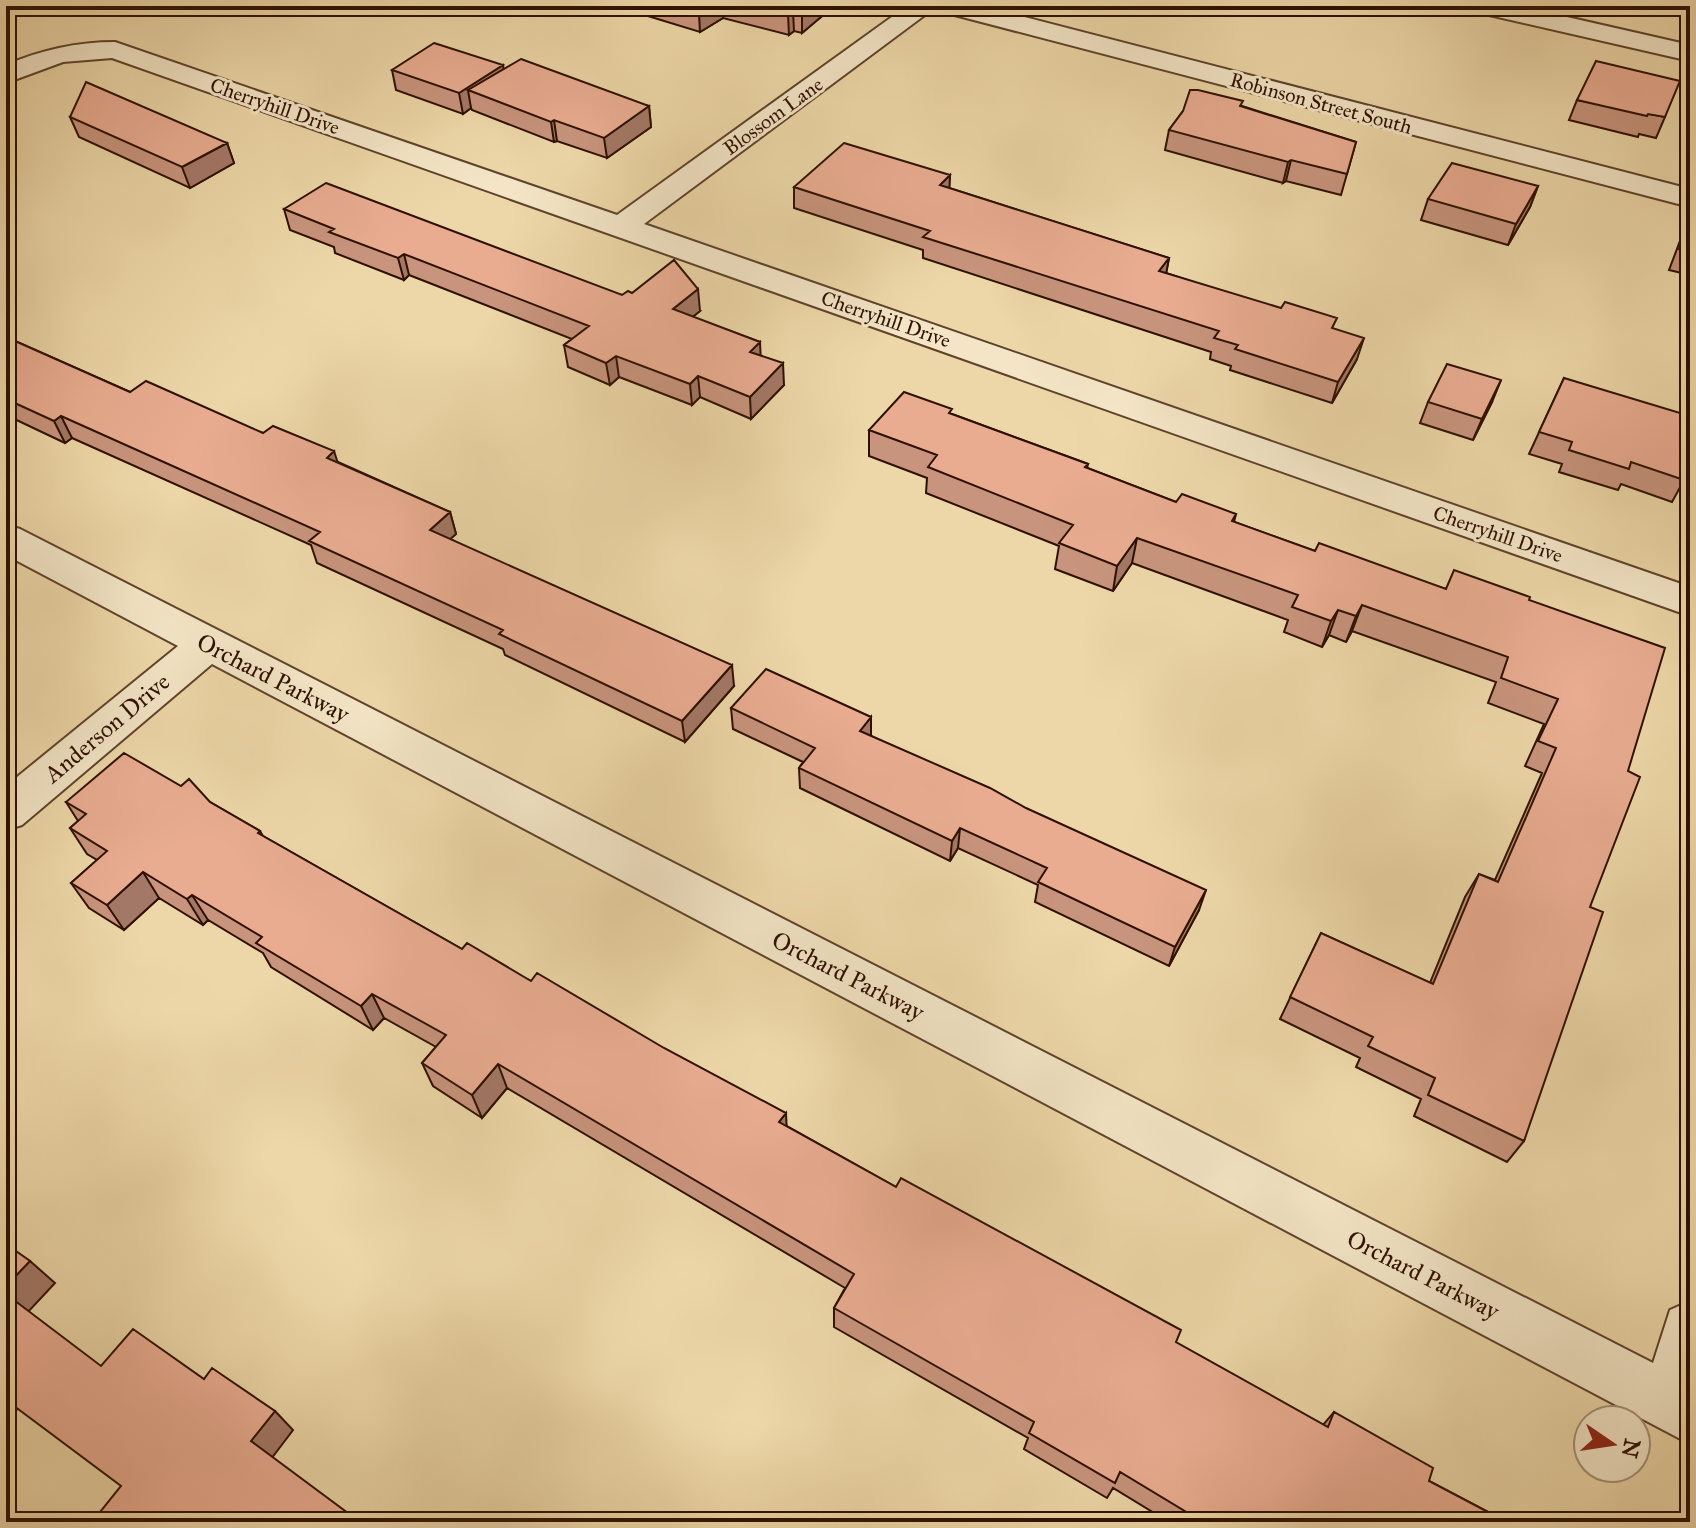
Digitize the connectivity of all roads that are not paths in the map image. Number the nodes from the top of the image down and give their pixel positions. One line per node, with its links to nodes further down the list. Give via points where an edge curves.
1 (924, 6): 7 (street, Blossom Lane)
2 (952, 6): 6 (street, Robinson Street South)
3 (1485, 6): 4 (street)
4 (1690, 53)
5 (6, 75): 7 (street, Cherryhill Drive, via 80,49 115,50)
6 (1690, 198)
7 (622, 226): 9 (street, Cherryhill Drive)
8 (6, 538): 10 (street, Orchard Parkway)
9 (1690, 602)
10 (208, 644): 11 (street, Anderson Drive); 13 (street, Orchard Parkway)
11 (6, 812)
12 (1690, 1330): 13 (street)
13 (1681, 1409)

